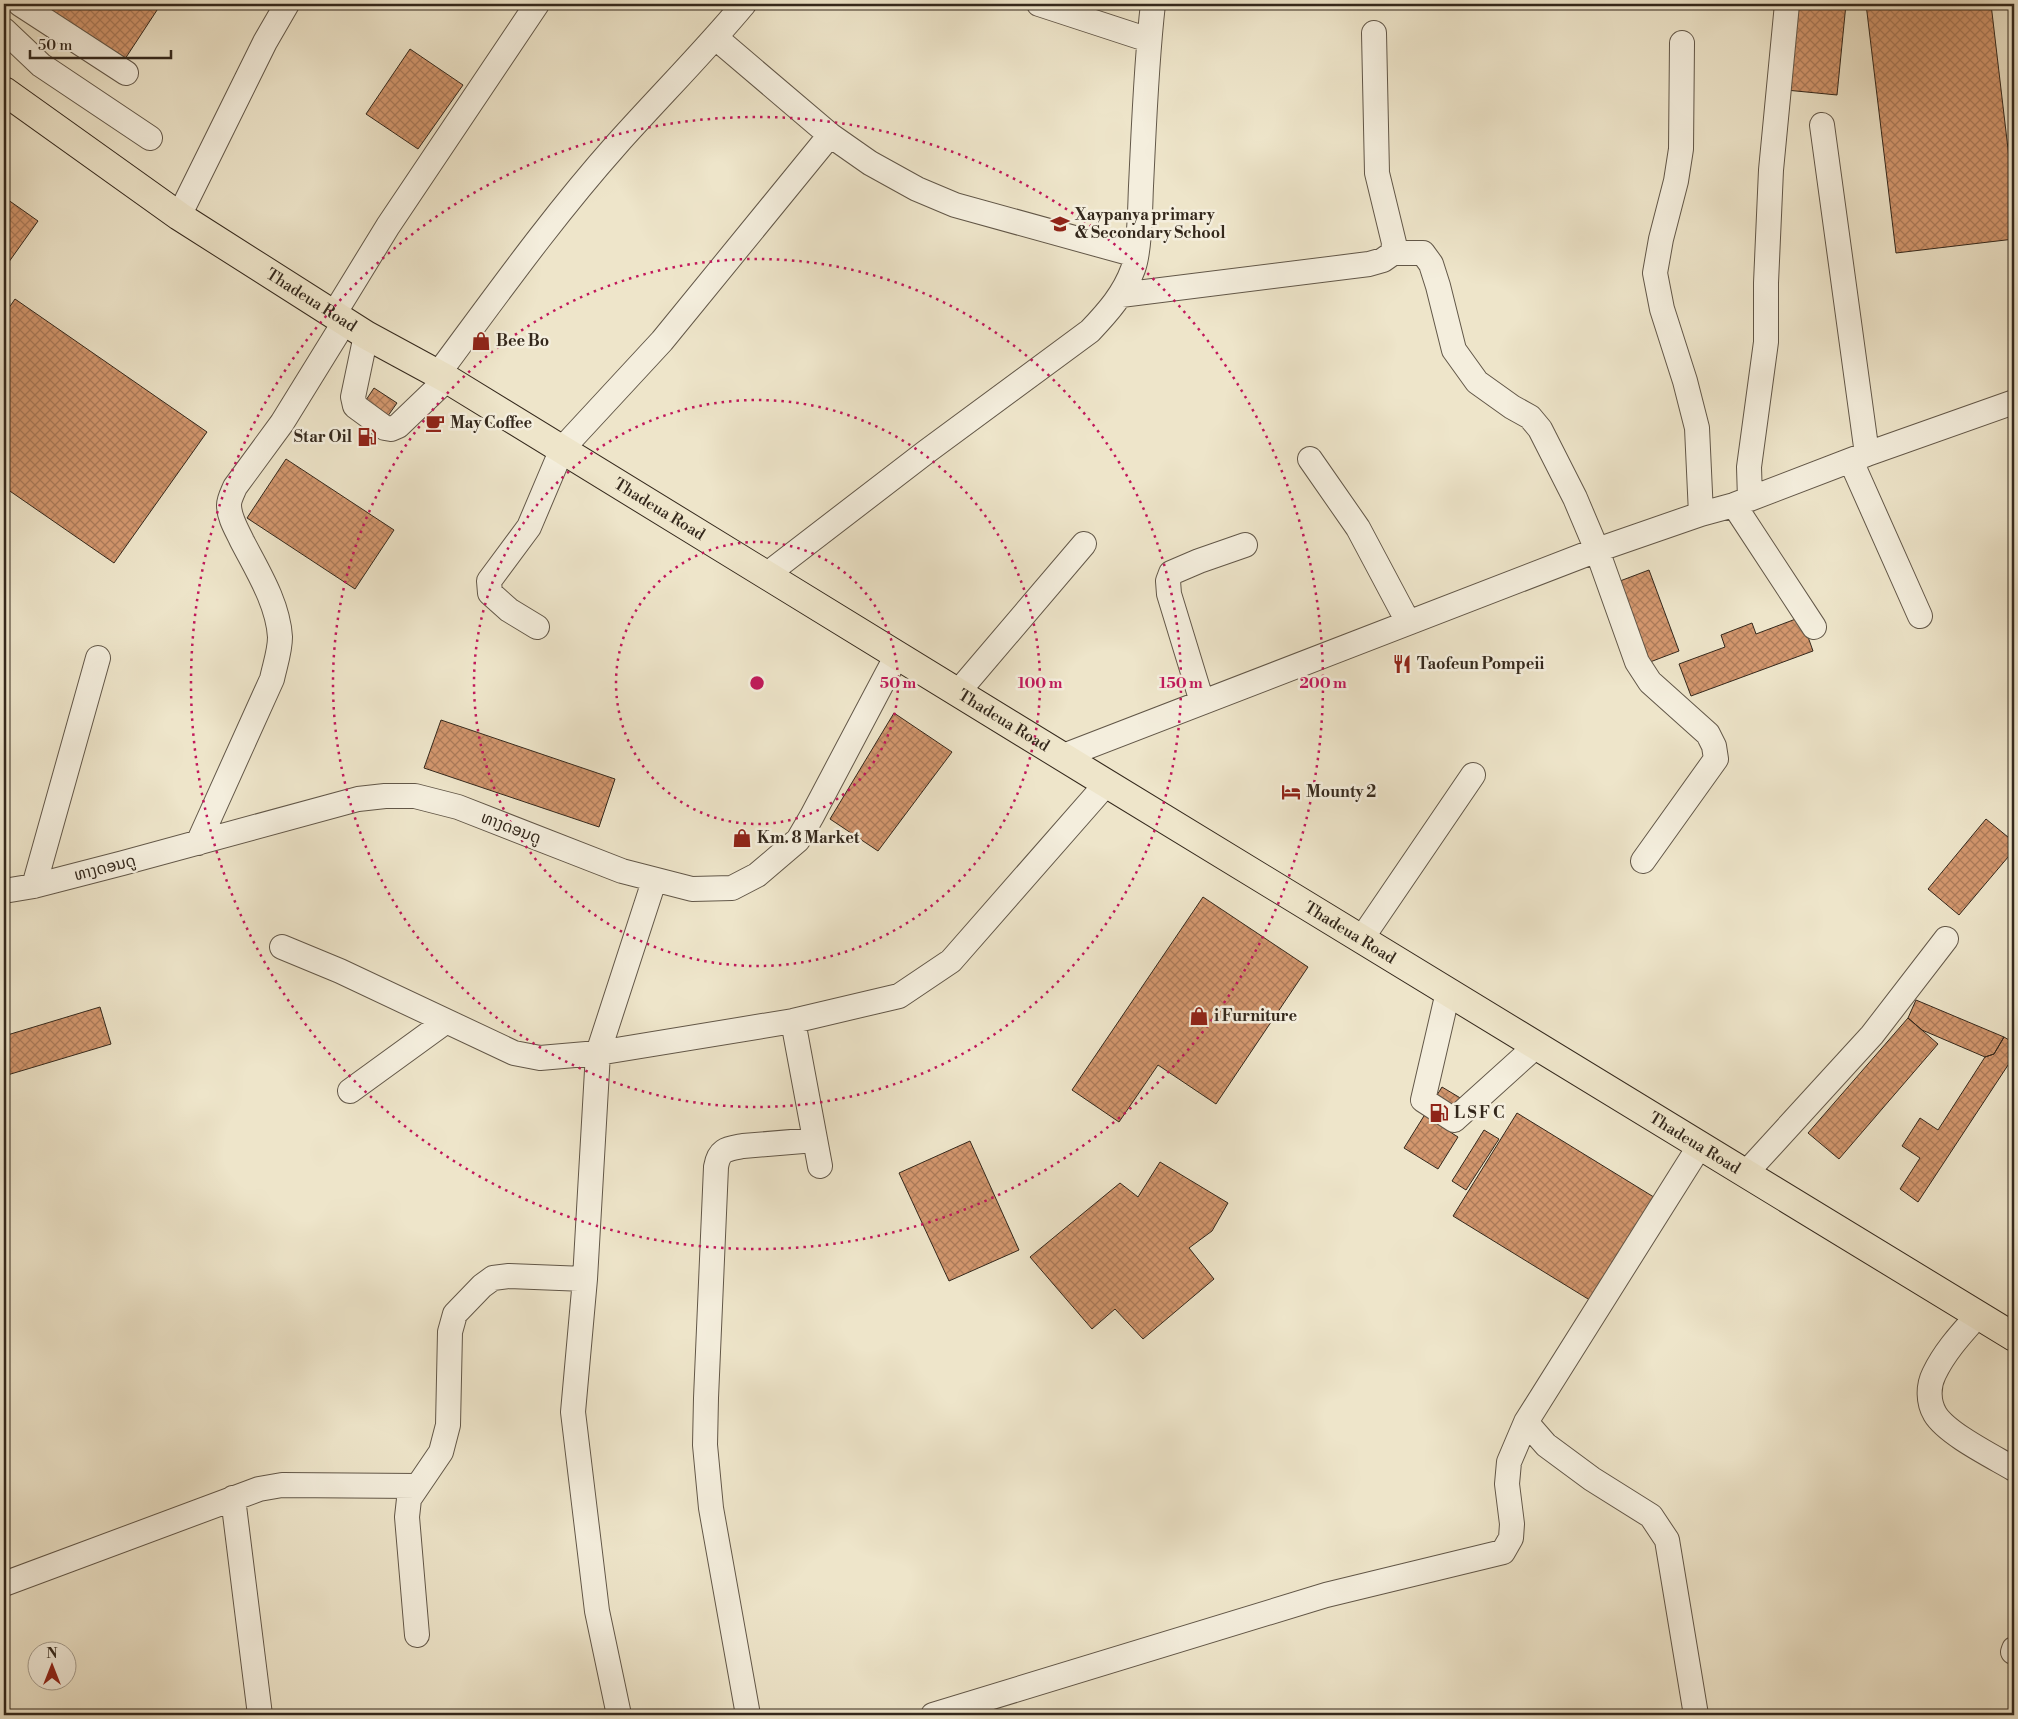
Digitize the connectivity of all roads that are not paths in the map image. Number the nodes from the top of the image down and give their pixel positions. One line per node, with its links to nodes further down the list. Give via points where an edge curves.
1 (20, 4): 13 (street)
2 (288, 4): 18 (street, via 265,42)
3 (537, 4): 22 (street, via 388,226)
4 (744, 4): 10 (street)
5 (1039, 4): 11 (street)
6 (1153, 4): 11 (street)
7 (1787, 4): 28 (street, via 1771,170 1766,342)
8 (4, 30): 17 (street, via 41,65)
9 (1374, 33): 19 (street, via 1377,173 1394,243)
10 (716, 38): 16 (street); 23 (street, via 616,145 522,259)
11 (1149, 40): 20 (street)
12 (1682, 43): 29 (street, via 1681,149 1655,273 1696,428)
13 (126, 73)
14 (4, 91): 18 (main road, Thadeua Road)
15 (1822, 125): 26 (street)
16 (830, 135): 20 (street, via 870,163 955,205); 25 (street, via 662,342)
17 (150, 138)
18 (179, 216): 22 (main road, Thadeua Road)
19 (1392, 252): 21 (street, via 1383,260 1369,264); 32 (street, via 1423,252 1438,286 1454,350 1477,382 1530,417 1540,429)
20 (1136, 255): 21 (street, via 1134,268)
21 (1121, 295): 33 (street, via 1090,331)
22 (349, 324): 23 (main road, Thadeua Road); 23 (street, via 353,402 385,428 398,426); 45 (street, via 231,496 229,504 234,524 268,594 280,638 272,679)
23 (442, 377): 25 (main road, Thadeua Road)
24 (2014, 402): 26 (street)
25 (562, 450): 33 (main road, Thadeua Road); 36 (street, via 529,526 489,581 490,593 509,610)
26 (1859, 458): 28 (street); 34 (street)
27 (1310, 460): 35 (street, via 1358,528)
28 (1742, 502): 29 (street); 37 (street)
29 (1701, 514): 32 (street)
30 (1084, 544): 40 (street)
31 (1245, 545): 41 (street, via 1171,573 1168,581 1169,594)
32 (1597, 550): 35 (street); 46 (street, via 1637,662 1650,682 1708,734 1716,759)
33 (766, 575): 38 (main road, Thadeua Road)
34 (1920, 616)
35 (1408, 622): 41 (street)
36 (537, 627)
37 (1814, 627)
38 (897, 655): 40 (main road, Thadeua Road); 47 (street, ທາງດອນດູ, via 812,816 798,840 778,859 732,888 692,889)
39 (98, 658): 48 (street)
40 (958, 692): 42 (main road, Thadeua Road)
41 (1202, 702): 42 (street)
42 (1061, 757): 44 (main road, Thadeua Road)
43 (1473, 776): 50 (street)
44 (1107, 783): 50 (main road, Thadeua Road); 54 (street, via 951,961 899,996)
45 (198, 843): 47 (street, ທາງດອນດູ, via 358,799 416,796 458,807); 48 (street, ທາງດອນດູ)
46 (1643, 861)
47 (654, 881): 57 (street)
48 (34, 886): 49 (street, ທາງດອນດູ)
49 (4, 891)
50 (1362, 938): 53 (main road, Thadeua Road)
51 (1946, 939): 62 (street, via 1872,1035)
52 (282, 947): 55 (street)
53 (1448, 992): 56 (main road, Thadeua Road); 56 (street, via 1423,1100 1454,1120)
54 (793, 1021): 57 (street); 59 (street)
55 (445, 1022): 57 (street, via 522,1055 540,1058); 58 (street)
56 (1536, 1046): 60 (main road, Thadeua Road)
57 (598, 1053): 63 (street)
58 (350, 1091)
59 (815, 1140): 61 (street); 74 (street, via 732,1148 722,1152 716,1167 705,1445 711,1508)
60 (1699, 1147): 62 (main road, Thadeua Road); 66 (street)
61 (820, 1166)
62 (1745, 1174): 64 (main road, Thadeua Road)
63 (586, 1279): 68 (street, via 493,1278 455,1314 450,1332 448,1425 441,1452); 73 (street, via 573,1412 597,1611)
64 (1978, 1315): 65 (main road, Thadeua Road); 67 (street, via 1949,1348 1933,1375 1929,1396 1936,1415 1955,1434)
65 (2014, 1337)
66 (1526, 1422): 75 (street, via 1509,1462 1507,1484 1512,1524 1511,1538 1503,1552 1326,1595); 76 (street, via 1546,1445 1651,1516 1667,1540)
67 (2014, 1469)
68 (417, 1486): 69 (street, via 282,1485); 71 (street, via 409,1499 407,1517)
69 (233, 1498): 70 (street); 72 (street)
70 (4, 1584)
71 (417, 1635)
72 (260, 1715)
73 (619, 1715)
74 (748, 1715)
75 (933, 1715)
76 (1696, 1715)

